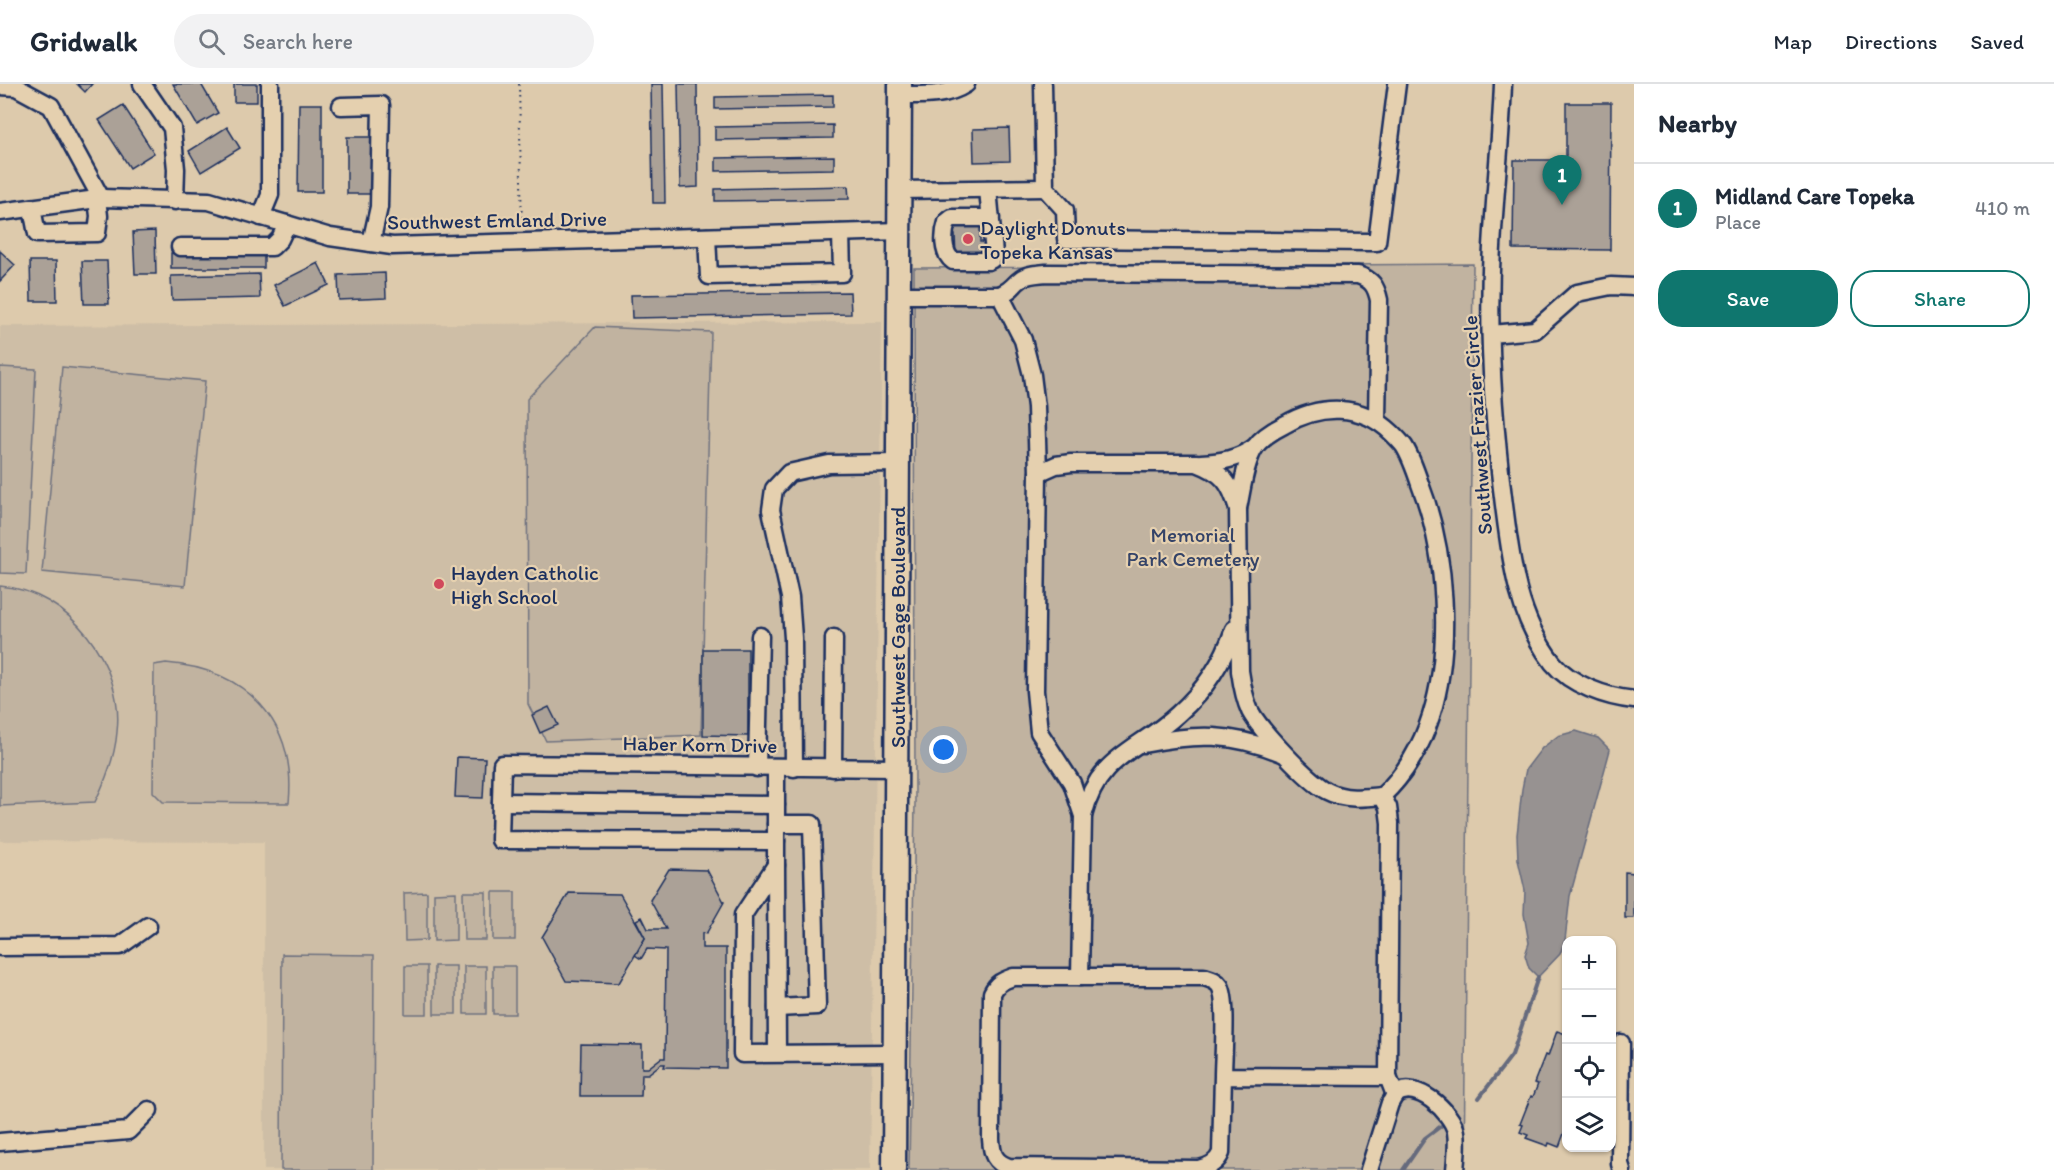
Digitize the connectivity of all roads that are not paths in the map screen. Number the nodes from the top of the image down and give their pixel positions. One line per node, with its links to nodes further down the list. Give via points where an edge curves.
1 (142, 84): 14 (street, via 172,128)
2 (270, 84): 17 (street, via 270,195)
3 (966, 84): 8 (street, via 940,95)
4 (1043, 84): 10 (street)
5 (1397, 84): 10 (street, via 1377,242 1066,239 1065,210)
6 (1503, 84): 28 (street, Southwest Frazier Circle, via 1492,248)
7 (0, 86): 13 (street, via 16,87 51,106)
8 (900, 90): 12 (main road, Southwest Gage Boulevard)
9 (342, 106): 23 (street, via 381,105 379,207)
10 (1045, 188): 11 (street)
11 (988, 189): 12 (street); 18 (street)
12 (900, 190): 20 (main road, Southwest Gage Boulevard)
13 (99, 199): 14 (street, Southwest Emland Drive); 15 (street, Southwest Emland Drive); 15 (street, via 97,233 36,234)
14 (175, 201): 17 (street, Southwest Emland Drive, via 209,201)
15 (32, 208): 16 (street, Southwest Emland Drive)
16 (0, 212)
17 (261, 217): 19 (street, Southwest Emland Drive)
18 (991, 218)
19 (287, 224): 23 (street, Southwest Emland Drive, via 330,237); 24 (street, via 272,247)
20 (900, 231): 21 (street, Southwest Emland Drive); 26 (main road, Southwest Gage Boulevard)
21 (842, 233): 22 (street, Southwest Emland Drive); 22 (street, via 842,273 709,276)
22 (707, 237): 23 (street, Southwest Emland Drive, via 523,244)
23 (371, 243)
24 (180, 247)
25 (1634, 287): 28 (street, via 1611,286 1576,293 1535,330)
26 (899, 295): 27 (street); 31 (main road, Southwest Gage Boulevard)
27 (1000, 295): 29 (street, via 1012,290 1020,279 1046,273 1358,275 1370,279 1379,300); 33 (street, via 1023,340 1032,375)
28 (1491, 334): 38 (street, Southwest Frazier Circle, via 1492,387 1508,544 1527,616 1544,649 1562,671 1601,693)
29 (1377, 420): 30 (street, via 1362,413 1320,410 1269,433); 46 (street, via 1404,446 1430,510 1443,585 1444,621 1438,690 1431,717 1404,771)
30 (1255, 447): 32 (street, via 1235,458); 34 (street)
31 (898, 463): 43 (street, via 829,464 789,472 774,489 771,510 790,597 793,638); 45 (main road, Southwest Gage Boulevard)
32 (1197, 463): 33 (street, via 1071,463); 34 (street, via 1224,478)
33 (1038, 473): 49 (street, via 1036,720 1042,738 1072,783)
34 (1238, 509): 35 (street)
35 (1239, 614): 39 (street, via 1215,672 1178,715); 40 (street, via 1242,690 1255,718)
36 (760, 636): 41 (street)
37 (834, 638): 44 (street)
38 (1634, 700)
39 (1137, 745): 40 (street, via 1203,735 1259,744); 49 (street, via 1098,778)
40 (1287, 754): 46 (street, via 1328,791 1345,797)
41 (757, 768): 42 (street, Haber Korn Drive); 47 (street, Haber Korn Drive, via 502,764)
42 (776, 768): 43 (street, Haber Korn Drive); 48 (street)
43 (794, 768): 44 (street, Haber Korn Drive)
44 (833, 768): 45 (street, Haber Korn Drive)
45 (897, 768): 59 (main road, Southwest Gage Boulevard)
46 (1382, 795): 61 (street, via 1390,823)
47 (501, 802): 48 (street); 51 (street, via 500,840)
48 (776, 805): 50 (street)
49 (1083, 816): 55 (street)
50 (776, 824): 51 (street); 56 (street, via 812,824 817,1006)
51 (776, 842): 52 (street)
52 (776, 865): 56 (street); 58 (street, via 743,915 742,1054)
53 (148, 926): 54 (street, via 120,945)
54 (0, 947)
55 (1080, 977): 60 (street, via 1204,976 1214,980 1220,986 1223,1001); 65 (street, via 1013,977 996,985 992,993 991,1116 992,1152 1000,1164)
56 (777, 1008): 58 (street)
57 (1621, 1043): 69 (street)
58 (777, 1053): 59 (street)
59 (895, 1053): 66 (main road, Southwest Gage Boulevard)
60 (1223, 1076): 61 (street); 65 (street, via 1221,1153 1212,1164 1198,1169)
61 (1388, 1077): 62 (street)
62 (1395, 1095): 67 (street); 68 (street, via 1405,1090 1421,1094 1448,1114 1456,1131)
63 (149, 1110): 64 (street, via 128,1131)
64 (0, 1142)
65 (1079, 1169)
66 (894, 1170)
67 (1369, 1170)
68 (1455, 1170)
69 (1622, 1170)

